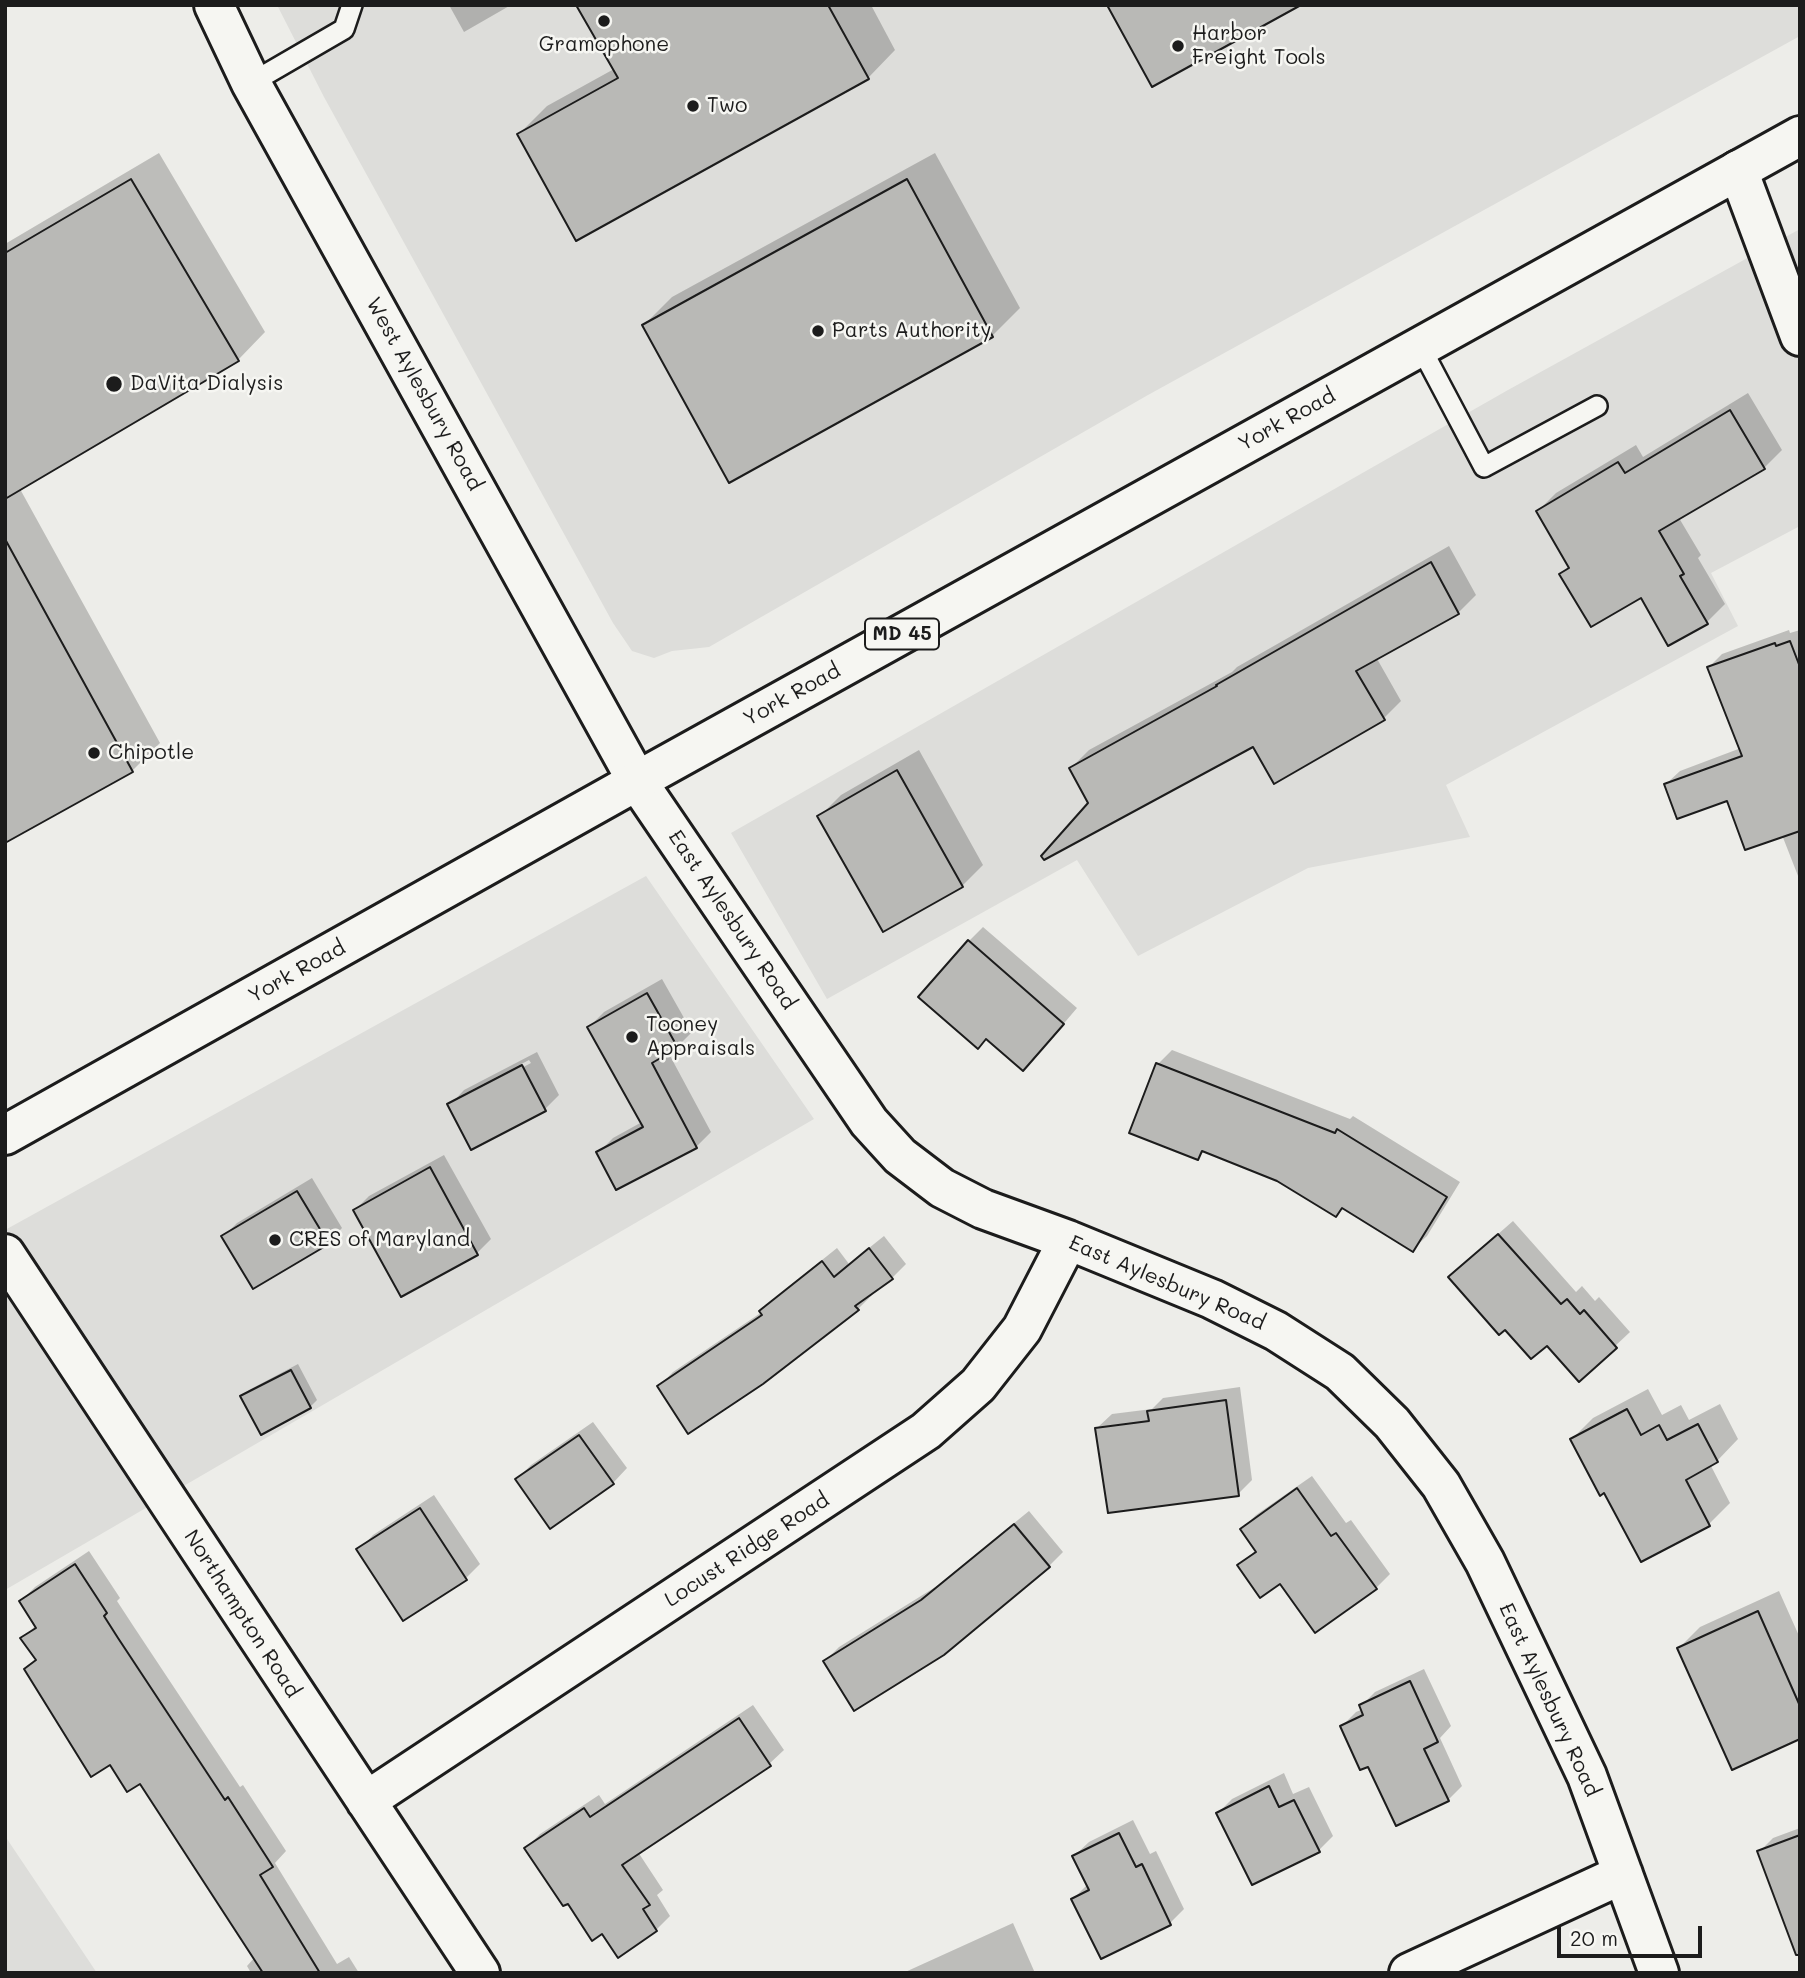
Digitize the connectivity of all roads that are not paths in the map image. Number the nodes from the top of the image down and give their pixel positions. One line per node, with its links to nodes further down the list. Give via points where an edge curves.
1 (214, 5): 3 (street, West Aylesbury Road)
2 (352, 5): 3 (lane, via 344,29)
3 (251, 83): 9 (street, West Aylesbury Road)
4 (1800, 136): 5 (street, York Road / MD 45)
5 (1738, 170): 6 (street); 7 (street, York Road / MD 45)
6 (1800, 336)
7 (1420, 346): 8 (lane, via 1484,467); 9 (street, York Road / MD 45)
8 (1597, 406)
9 (637, 781): 10 (street, York Road / MD 45); 11 (street, East Aylesbury Road, via 869,1122 900,1156 942,1188 983,1209)
10 (5, 1135)
11 (1068, 1240): 13 (street, Locust Ridge Road, via 1022,1329 978,1385 926,1432); 14 (street, East Aylesbury Road, via 1212,1299 1276,1331 1340,1372 1392,1423 1441,1485 1485,1562 1587,1776)
12 (5, 1254): 13 (street, Northampton Road)
13 (366, 1801): 15 (street, Northampton Road)
14 (1623, 1874): 16 (street); 17 (street, East Aylesbury Road)
15 (480, 1973)
16 (1409, 1973)
17 (1659, 1973)

